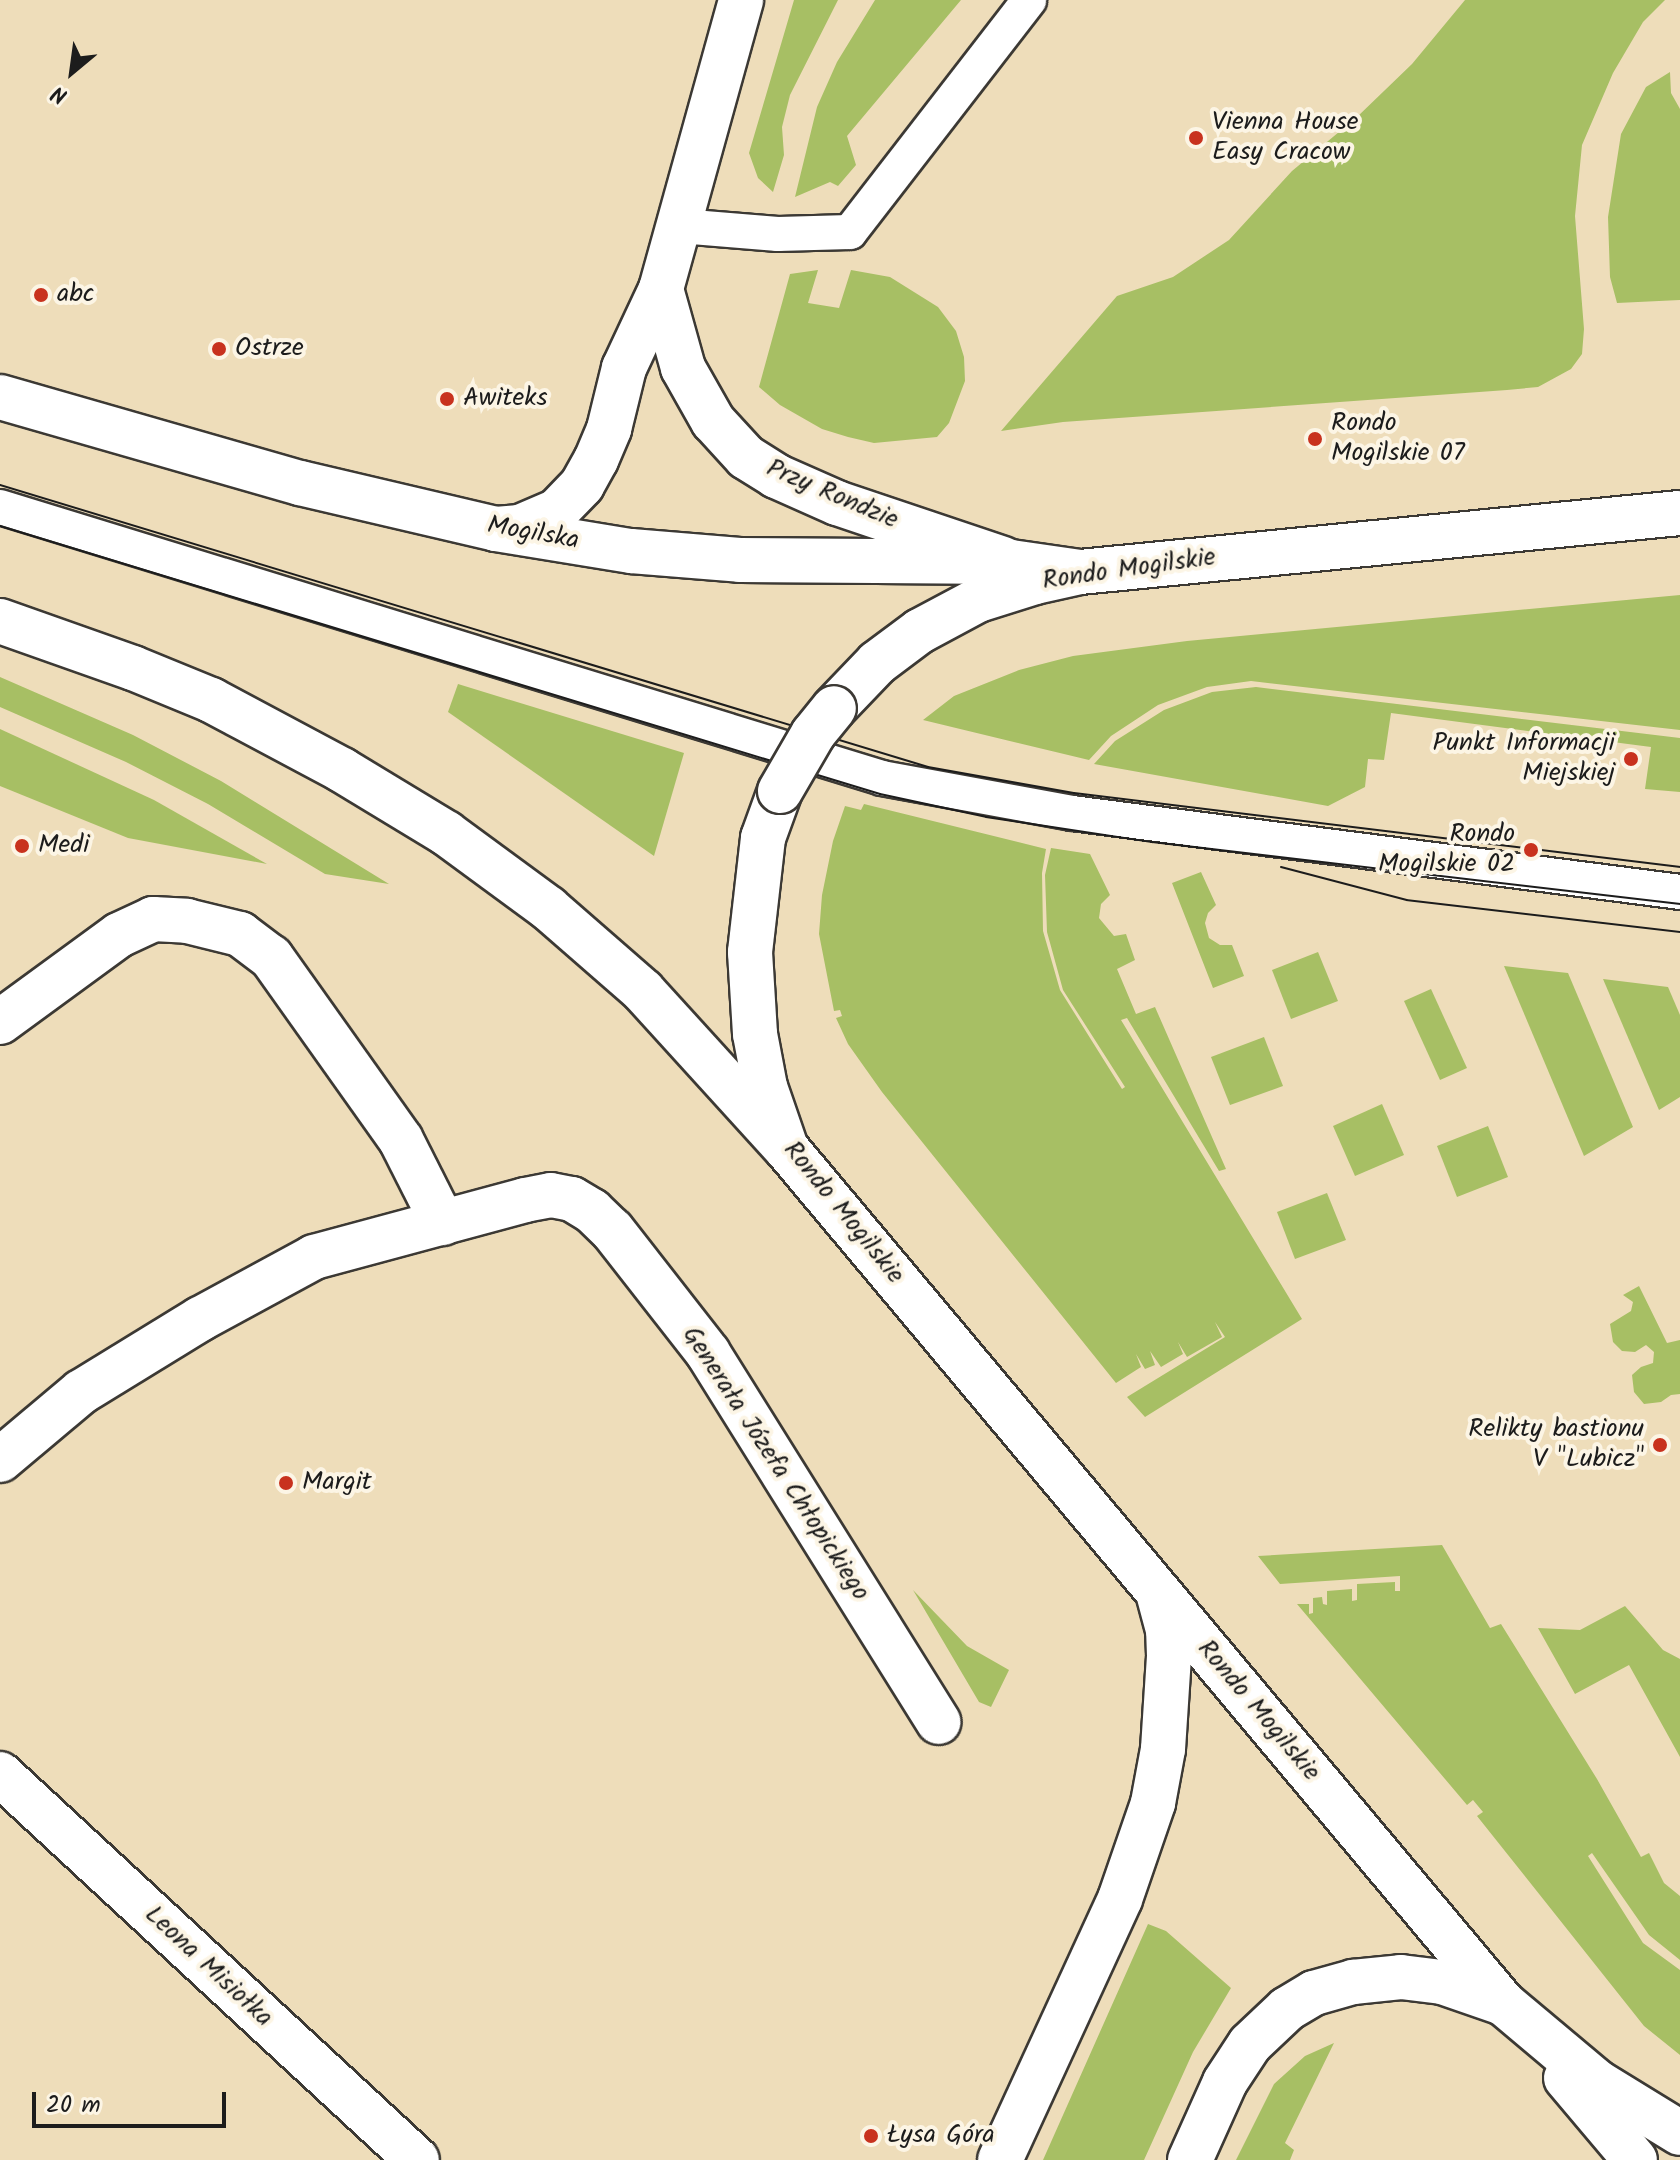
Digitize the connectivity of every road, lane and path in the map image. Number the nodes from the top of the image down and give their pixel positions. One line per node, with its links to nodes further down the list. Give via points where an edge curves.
1 (741, 0): 3 (main road)
2 (1029, 0): 3 (lane, via 850,232 778,234)
3 (680, 226): 4 (main road)
4 (661, 289): 8 (main road, via 624,368 609,429 582,485 557,511 520,527); 9 (main road, Przy Rondzie, via 683,368 713,421 746,457 837,503)
5 (0, 397): 8 (main road, Mogilska, via 300,483)
6 (0, 507): 12 (lane, via 882,778 1072,813)
7 (1680, 513): 10 (main road, Rondo Mogilskie)
8 (496, 529): 9 (main road, Mogilska, via 631,551 740,560)
9 (1011, 562): 10 (main road, Mogilska)
10 (1080, 572): 14 (main road, Rondo Mogilskie, bridge, via 978,600 877,663 807,743 780,791 763,838 750,952 757,1048)
11 (0, 621): 14 (main road, via 211,700 446,833 548,908 643,991)
12 (1680, 892)
13 (0, 1022): 15 (main road, via 119,935 153,919 240,934 271,957 401,1140)
14 (786, 1148): 17 (main road, Rondo Mogilskie)
15 (443, 1223): 16 (main road, Generała Józefa Chłopickiego, via 296,1266 81,1392); 18 (main road, Generała Józefa Chłopickiego, via 551,1195 572,1199 612,1230 708,1353)
16 (0, 1460)
17 (1158, 1592): 20 (main road, Rondo Mogilskie); 23 (main road, via 1169,1656 1163,1749 1145,1832 1120,1899)
18 (939, 1722)
19 (0, 1774): 22 (main road, Leona Misiołka)
20 (1503, 2003): 21 (main road, Rondo Mogilskie, via 1597,2082); 24 (main road, via 1442,1982 1376,1978 1314,1993 1275,2020 1236,2063); 25 (main road)
21 (1680, 2133)
22 (417, 2160)
23 (1000, 2160)
24 (1190, 2160)
25 (1635, 2160)

